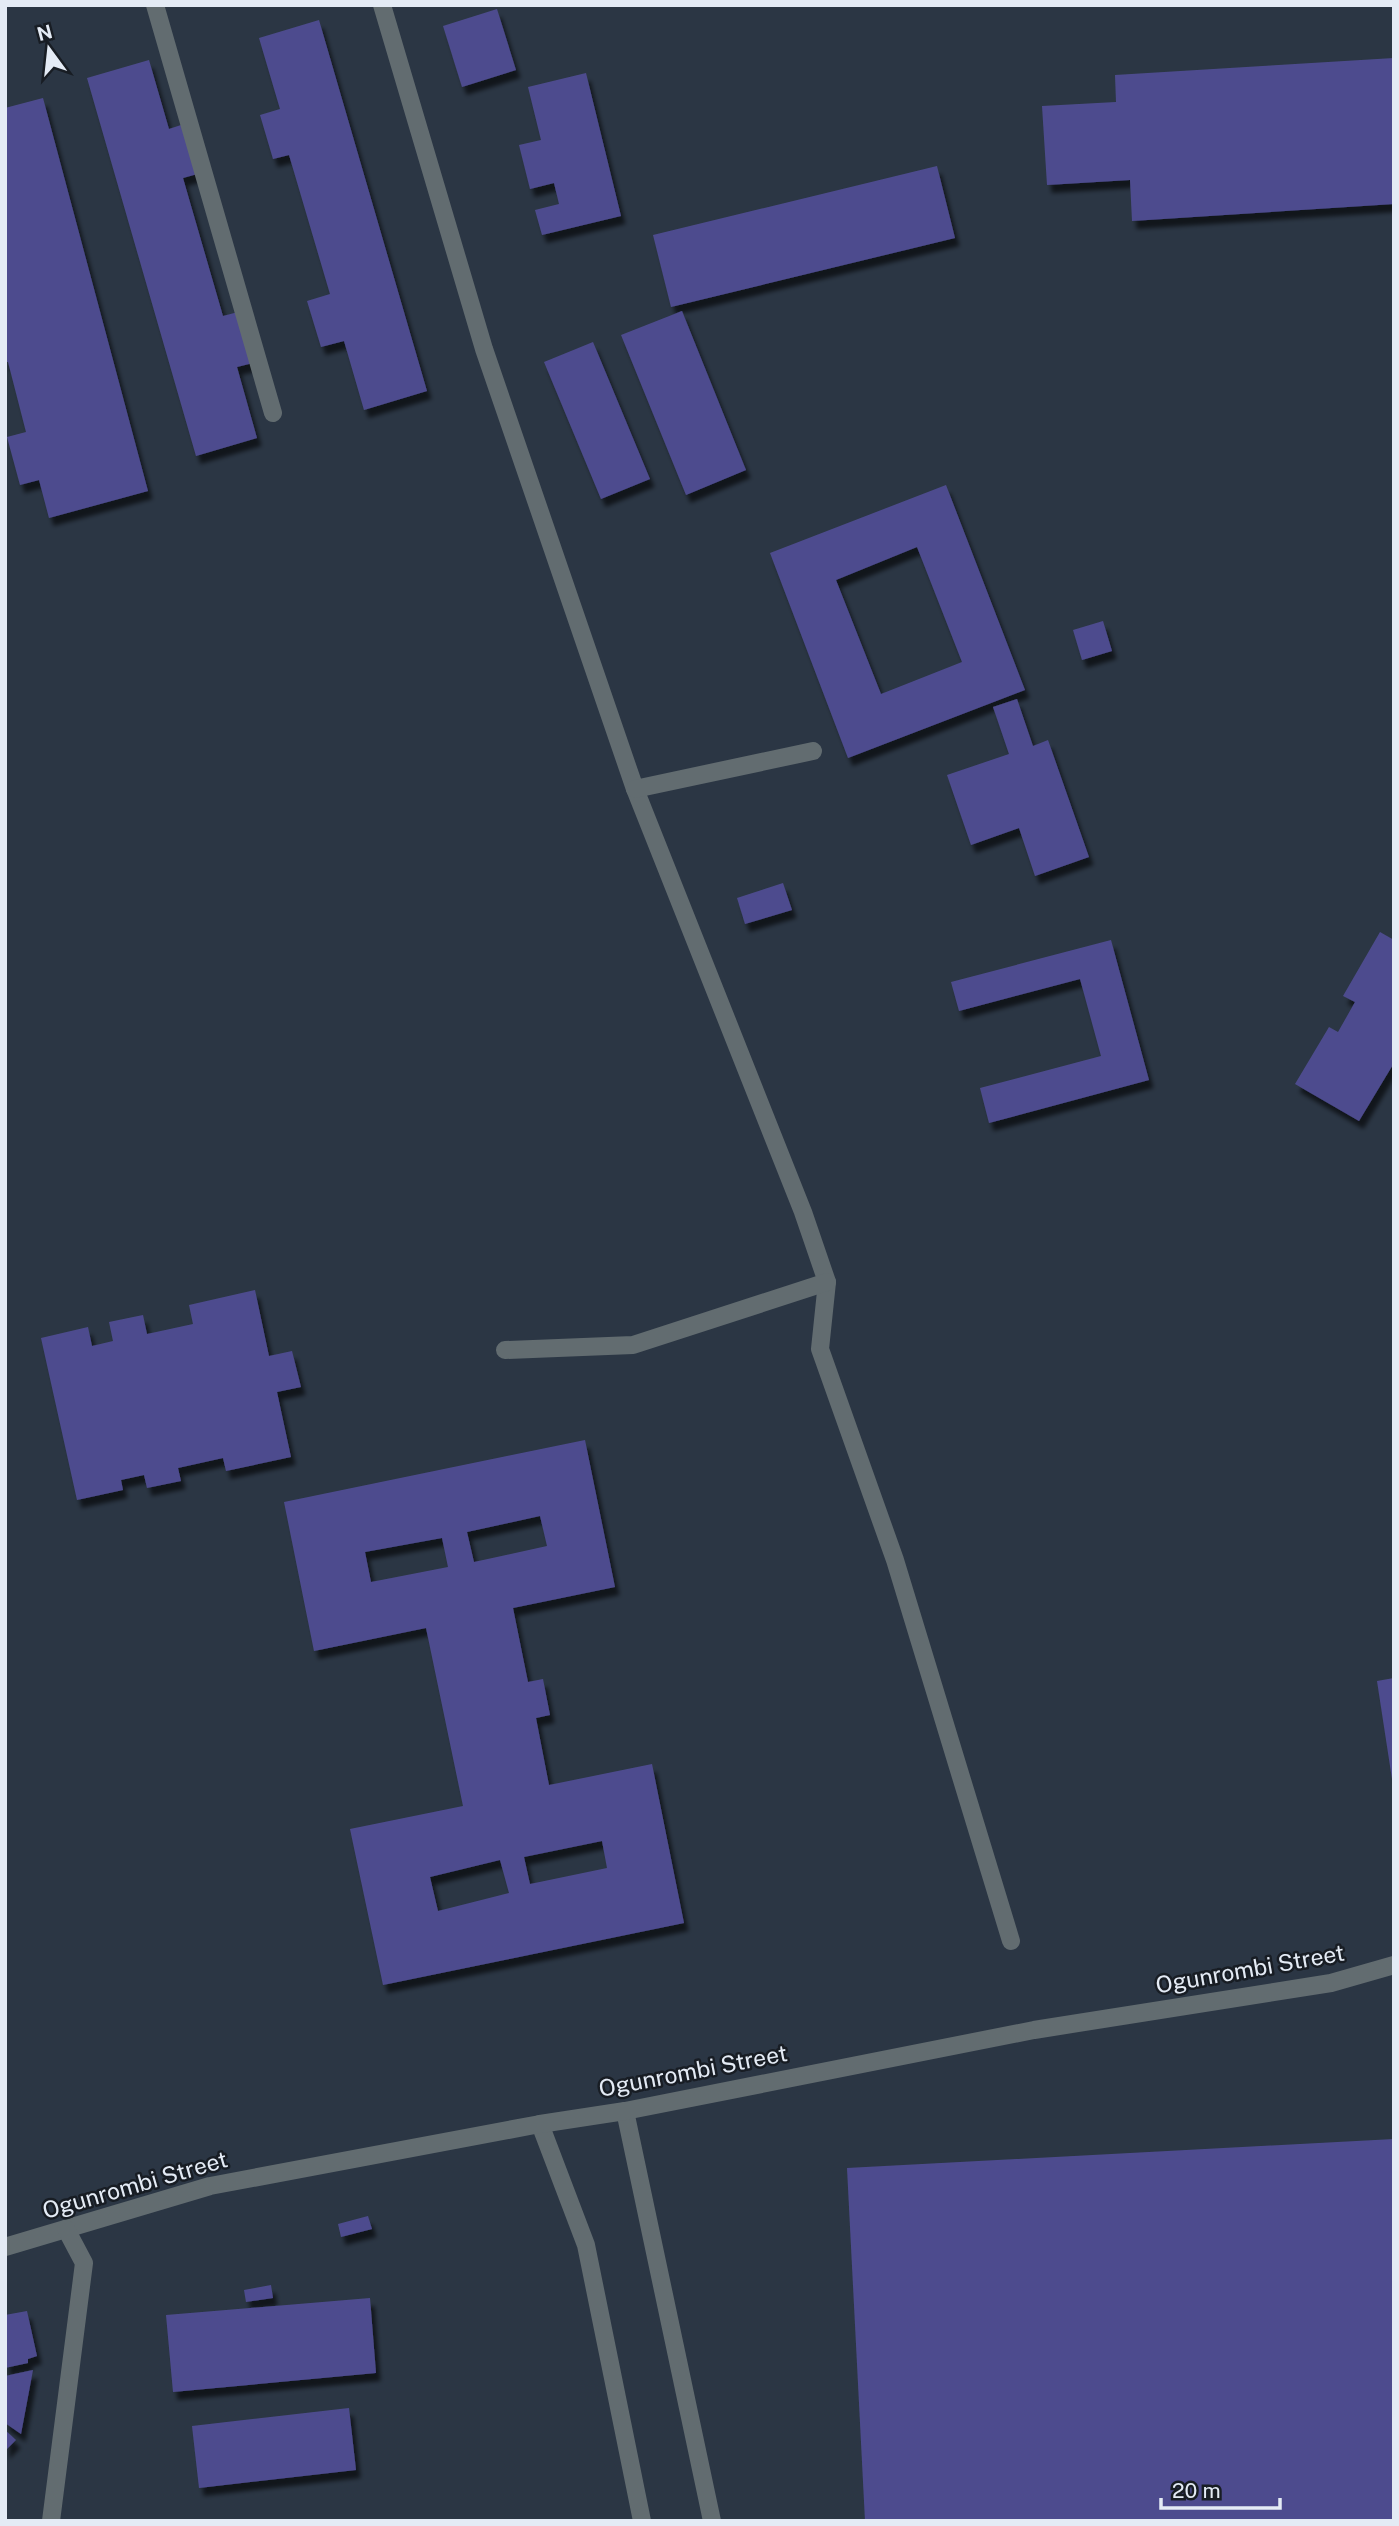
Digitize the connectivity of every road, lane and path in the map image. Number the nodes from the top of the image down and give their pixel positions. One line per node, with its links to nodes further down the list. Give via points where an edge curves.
1 (155, 5): 3 (street)
2 (382, 5): 5 (street, via 484,349)
3 (273, 413)
4 (813, 751): 5 (street)
5 (635, 789): 6 (street)
6 (827, 1282): 7 (street, via 633,1345); 8 (street, via 820,1349 894,1560)
7 (505, 1350)
8 (1012, 1941)
9 (1394, 1965): 10 (street, Ogunrombi Street, via 1331,1983 1034,2031)
10 (625, 2111): 11 (street, Ogunrombi Street); 16 (street)
11 (540, 2124): 12 (street, Ogunrombi Street, via 210,2186); 15 (street, via 586,2245)
12 (66, 2229): 13 (street, Ogunrombi Street); 14 (street, via 84,2263)
13 (5, 2246)
14 (51, 2521)
15 (642, 2521)
16 (712, 2521)

